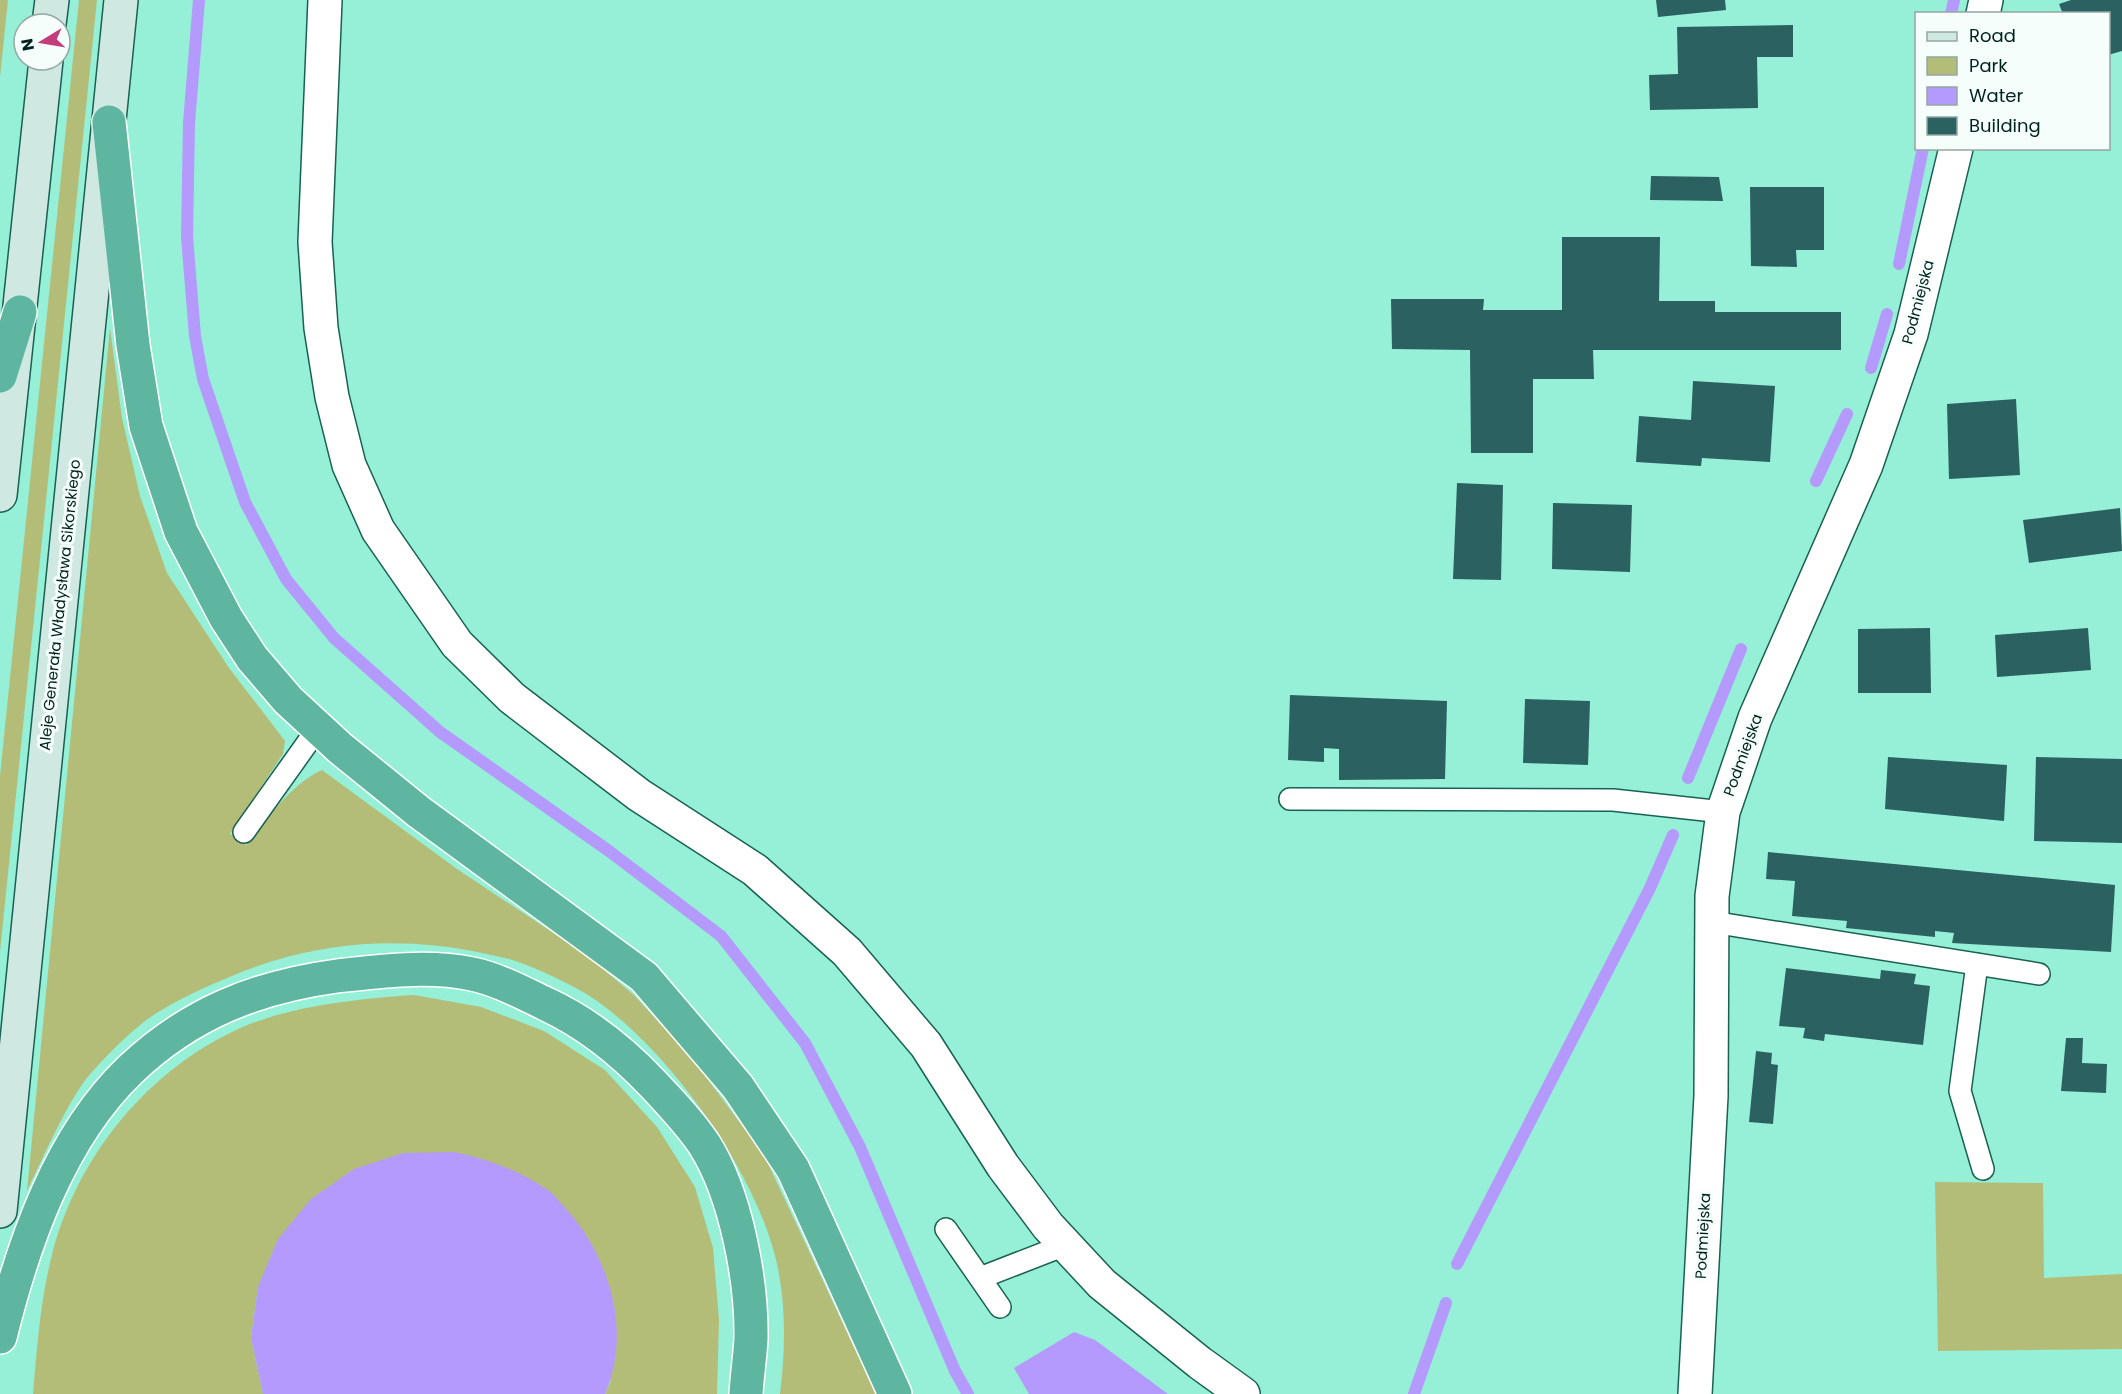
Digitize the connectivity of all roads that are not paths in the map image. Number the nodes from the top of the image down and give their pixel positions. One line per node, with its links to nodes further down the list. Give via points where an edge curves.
1 (121, 0): 4 (main road, Aleje Generała Władysława Sikorskiego)
2 (325, 0): 19 (street, via 315,242 321,328 332,397 349,465 378,530 457,644 512,698 639,795 756,870 847,952 926,1045 1003,1166)
3 (45, 72): 6 (main road)
4 (109, 122): 9 (highway, via 133,345 146,426 160,472 181,532 226,618 252,658); 17 (main road, Aleje Generała Władysława Sikorskiego)
5 (1956, 150): 11 (street, Podmiejska, via 1911,334 1866,465 1755,718)
6 (20, 312): 7 (highway); 8 (main road)
7 (0, 376)
8 (0, 495)
9 (318, 728): 12 (lane); 24 (highway, via 419,812 645,977 738,1087 793,1169)
10 (1290, 799): 11 (lane, via 1613,800)
11 (1723, 812): 13 (street, Podmiejska)
12 (244, 832)
13 (1712, 922): 14 (lane); 26 (street, Podmiejska, via 1711,1096)
14 (1977, 964): 15 (lane); 16 (lane, via 1960,1091)
15 (2039, 974)
16 (1983, 1169)
17 (0, 1210)
18 (946, 1229): 20 (lane)
19 (1065, 1245): 20 (lane); 25 (street, via 1102,1284)
20 (980, 1278): 21 (lane)
21 (1000, 1307)
22 (0, 1337): 23 (highway, via 42,1203 89,1119 129,1071 204,1014 239,998 302,981 366,972 420,970 472,974 572,1016 608,1041 675,1108 705,1146 733,1215 745,1274 751,1337)
23 (746, 1394)
24 (895, 1394)
25 (1243, 1394)
26 (1695, 1394)

